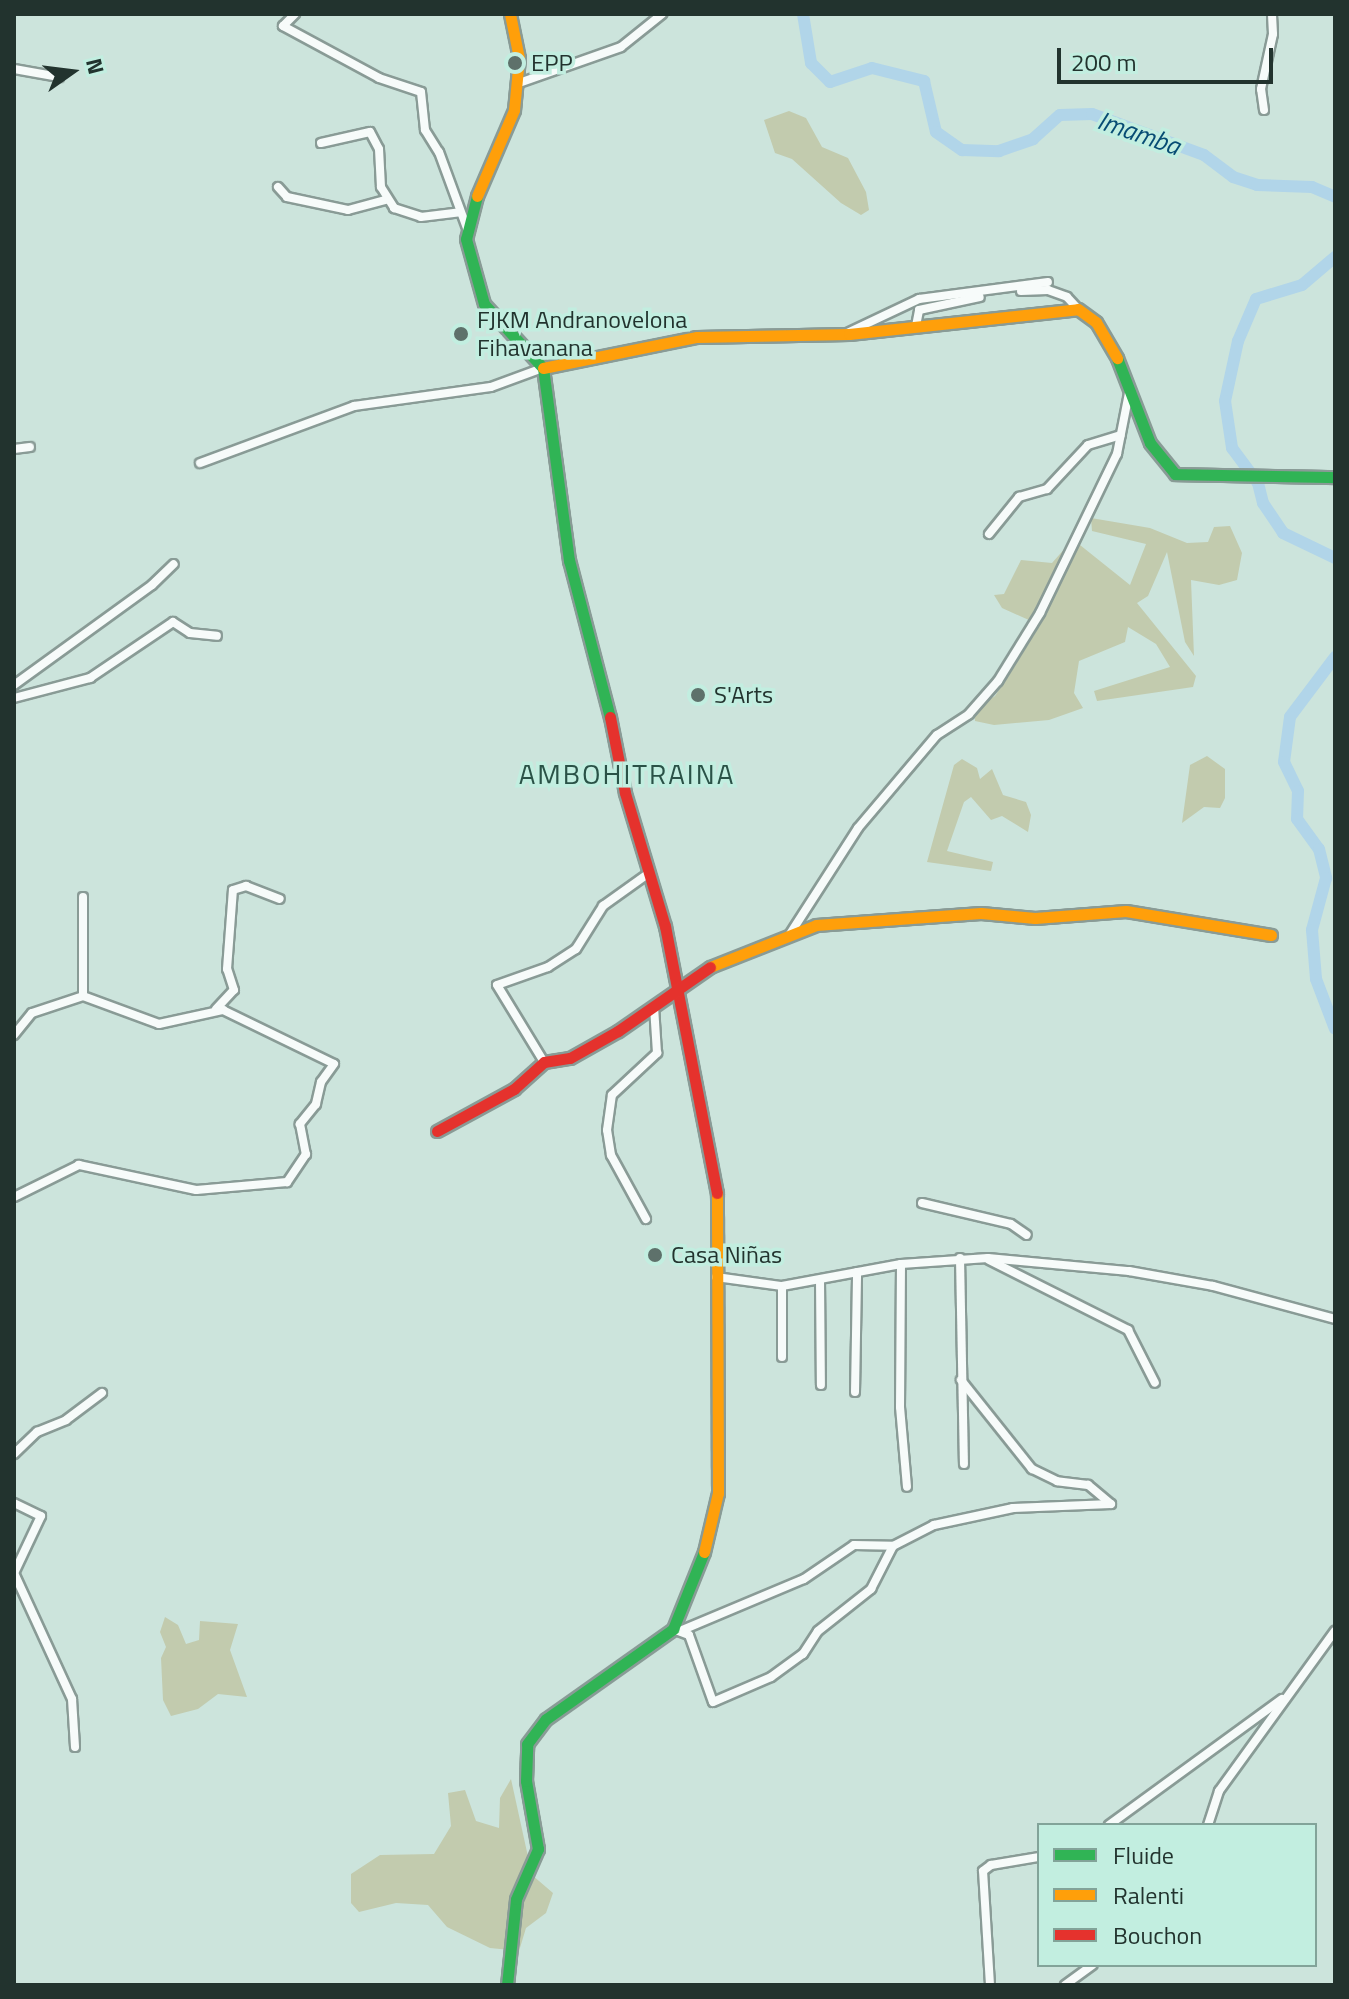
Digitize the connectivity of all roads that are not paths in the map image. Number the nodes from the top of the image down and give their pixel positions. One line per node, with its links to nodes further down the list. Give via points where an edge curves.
1 (295, 14): 12 (street, via 283,26 379,78 421,92 425,130 439,152)
2 (510, 14): 7 (street)
3 (662, 14): 7 (street, via 621,47)
4 (1272, 14): 8 (street, via 1261,89)
5 (14, 69): 6 (street)
6 (59, 77)
7 (519, 83): 13 (street, via 514,110 476,198)
8 (1264, 110)
9 (321, 143): 11 (street, via 375,135)
10 (278, 187): 11 (street, via 287,197 348,210)
11 (386, 200): 12 (street, via 421,217)
12 (460, 212): 13 (street)
13 (468, 232): 18 (street, via 484,304)
14 (1048, 282): 17 (street, via 919,299 869,318)
15 (1078, 309): 16 (street); 16 (street, via 1067,297 1028,290 940,303 919,310); 19 (street, via 1096,322 1112,345)
16 (916, 326): 17 (street)
17 (845, 334): 18 (street, via 697,337)
18 (543, 368): 23 (street, via 491,387 354,406); 30 (street, via 569,560 601,667 625,793)
19 (1129, 392): 20 (street); 24 (street, via 1163,463 1187,478)
20 (1120, 435): 25 (street, via 1088,445 1047,489 1019,497); 33 (street, via 1117,454 1040,613 998,681 969,714 937,735 858,828)
21 (30, 447): 22 (street)
22 (14, 449)
23 (200, 463)
24 (1335, 477)
25 (989, 534)
26 (174, 564): 28 (street)
27 (217, 636): 29 (street, via 190,633 173,622 90,678)
28 (14, 685)
29 (14, 698)
30 (649, 873): 35 (street); 40 (street, via 603,906 576,949 548,967 497,985)
31 (83, 897): 36 (street)
32 (280, 899): 38 (street, via 246,886 233,890 227,969 234,990)
33 (790, 934): 34 (street, via 816,925 923,917 1126,911); 35 (street, via 707,968)
34 (1271, 935)
35 (676, 992): 37 (street); 50 (street, via 711,1148 718,1202)
36 (83, 996): 38 (street, via 159,1024); 39 (street, via 32,1013)
37 (654, 1007): 40 (street, via 570,1058); 44 (street, via 657,1053 612,1095 607,1130 611,1155)
38 (212, 1011): 42 (street, via 223,1010 334,1064 321,1082 316,1104 300,1124 306,1154 287,1182 196,1190 79,1165)
39 (14, 1035)
40 (544, 1062): 41 (street, via 514,1089)
41 (437, 1131)
42 (14, 1197)
43 (922, 1203): 45 (street, via 1011,1224)
44 (646, 1219)
45 (1027, 1235)
46 (960, 1258): 47 (street); 48 (street); 55 (street)
47 (985, 1258): 53 (street, via 1129,1271 1213,1286); 56 (street, via 1128,1330)
48 (901, 1264): 49 (street); 62 (street, via 900,1407)
49 (857, 1272): 51 (street); 58 (street)
50 (716, 1277): 52 (street); 65 (street, via 718,1493 700,1571)
51 (820, 1280): 52 (street); 57 (street)
52 (782, 1286): 54 (street)
53 (1335, 1319)
54 (782, 1357)
55 (961, 1380): 61 (street); 64 (street, via 1032,1469 1057,1481 1088,1485 1111,1504 984,1511 934,1525)
56 (1155, 1383)
57 (821, 1385)
58 (855, 1392)
59 (102, 1393): 60 (street, via 66,1420 37,1432)
60 (14, 1454)
61 (964, 1464)
62 (907, 1487)
63 (14, 1503): 68 (street, via 41,1516 14,1573 72,1699)
64 (893, 1546): 65 (street, via 854,1545 804,1579); 65 (street, via 871,1589 818,1631 803,1654 771,1677 713,1702 689,1635)
65 (676, 1630): 73 (street, via 546,1719 527,1744 526,1781 538,1849 516,1899)
66 (1335, 1631): 67 (street)
67 (1286, 1696): 69 (street); 70 (street, via 1219,1791)
68 (75, 1747)
69 (1112, 1823)
70 (1209, 1823)
71 (1037, 1857): 74 (street, via 983,1871)
72 (1090, 1967): 75 (street)
73 (507, 1985)
74 (990, 1985)
75 (1065, 1985)

